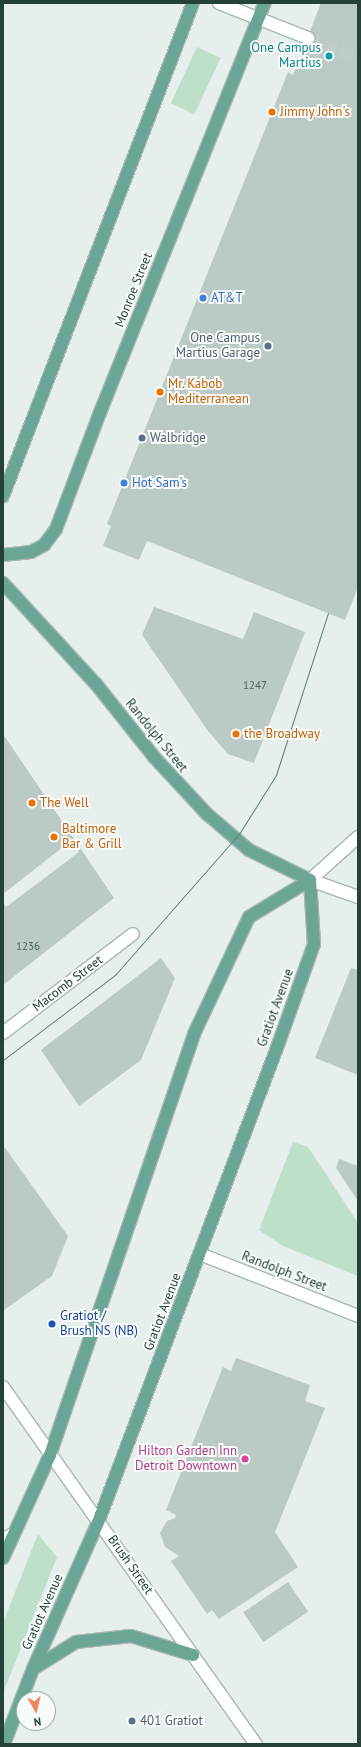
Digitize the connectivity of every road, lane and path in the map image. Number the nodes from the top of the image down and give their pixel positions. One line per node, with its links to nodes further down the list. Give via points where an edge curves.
1 (193, 3): 6 (main road)
2 (219, 3): 4 (street)
3 (265, 3): 4 (main road, Monroe Street)
4 (259, 19): 5 (street); 7 (main road, Monroe Street, via 101,410 56,529 44,545 31,552)
5 (308, 38)
6 (3, 496)
7 (3, 555)
8 (3, 583): 10 (main road, Randolph Street, via 96,684 154,757 207,814 249,850)
9 (358, 837): 10 (street)
10 (310, 880): 11 (street); 14 (main road, Gratiot Avenue, via 314,944); 17 (main road, via 249,917 194,1034)
11 (358, 896)
12 (133, 934): 13 (street, Macomb Street)
13 (3, 1033)
14 (200, 1254): 15 (street, Randolph Street); 18 (main road, Gratiot Avenue)
15 (358, 1316)
16 (3, 1387): 17 (street, Brush Street)
17 (50, 1455): 18 (street, Brush Street); 19 (main road)
18 (99, 1520): 21 (street, Brush Street); 22 (main road, Gratiot Avenue)
19 (8, 1536): 20 (main road)
20 (3, 1558)
21 (193, 1655): 22 (main road, via 131,1636 76,1642); 24 (street, Brush Street)
22 (33, 1669): 23 (main road, Gratiot Avenue)
23 (4, 1744)
24 (256, 1744)

